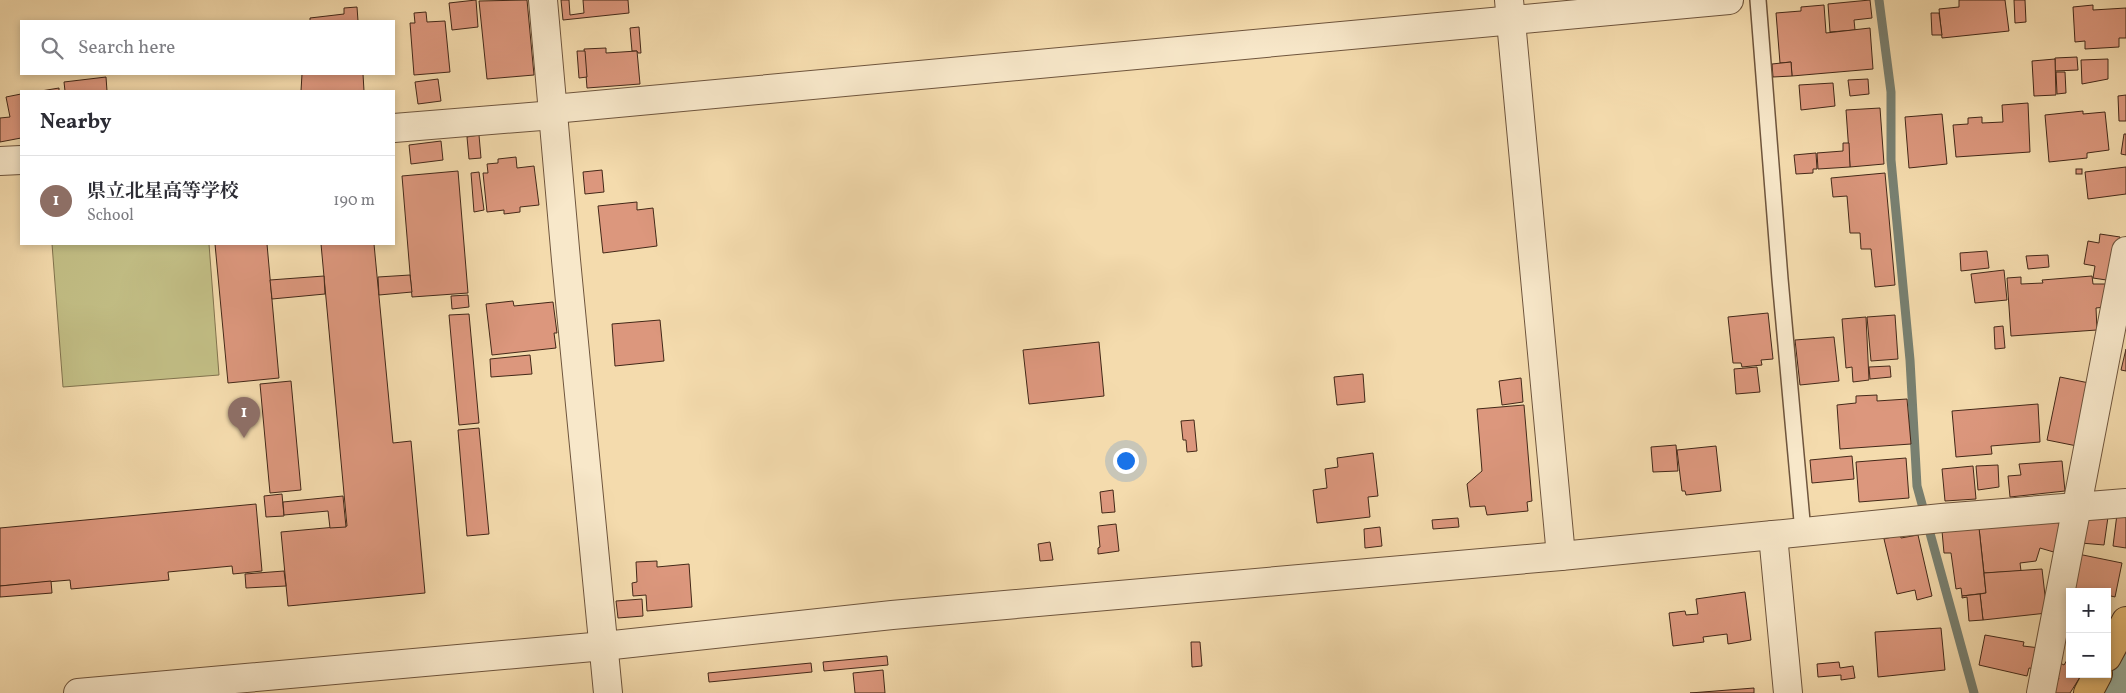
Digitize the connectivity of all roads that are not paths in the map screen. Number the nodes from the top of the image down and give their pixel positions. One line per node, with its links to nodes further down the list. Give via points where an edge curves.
1 (543, 0): 5 (street)
2 (1729, 0): 4 (street)
3 (1758, 0): 12 (lane)
4 (1510, 10): 5 (street); 14 (street)
5 (554, 112): 6 (street); 16 (street, via 566,270)
6 (395, 128)
7 (20, 160): 8 (street)
8 (0, 161)
9 (2126, 250): 11 (street)
10 (2126, 503): 11 (street)
11 (2076, 507): 12 (street); 22 (street)
12 (1803, 532): 13 (street)
13 (1772, 535): 14 (street); 21 (street)
14 (1561, 556): 16 (street, via 892,615)
15 (2126, 621): 17 (main road)
16 (604, 646): 19 (street); 20 (street)
17 (2111, 649)
18 (2096, 678): 23 (main road)
19 (78, 693)
20 (608, 693)
21 (1788, 693)
22 (2041, 693)
23 (2088, 693)

